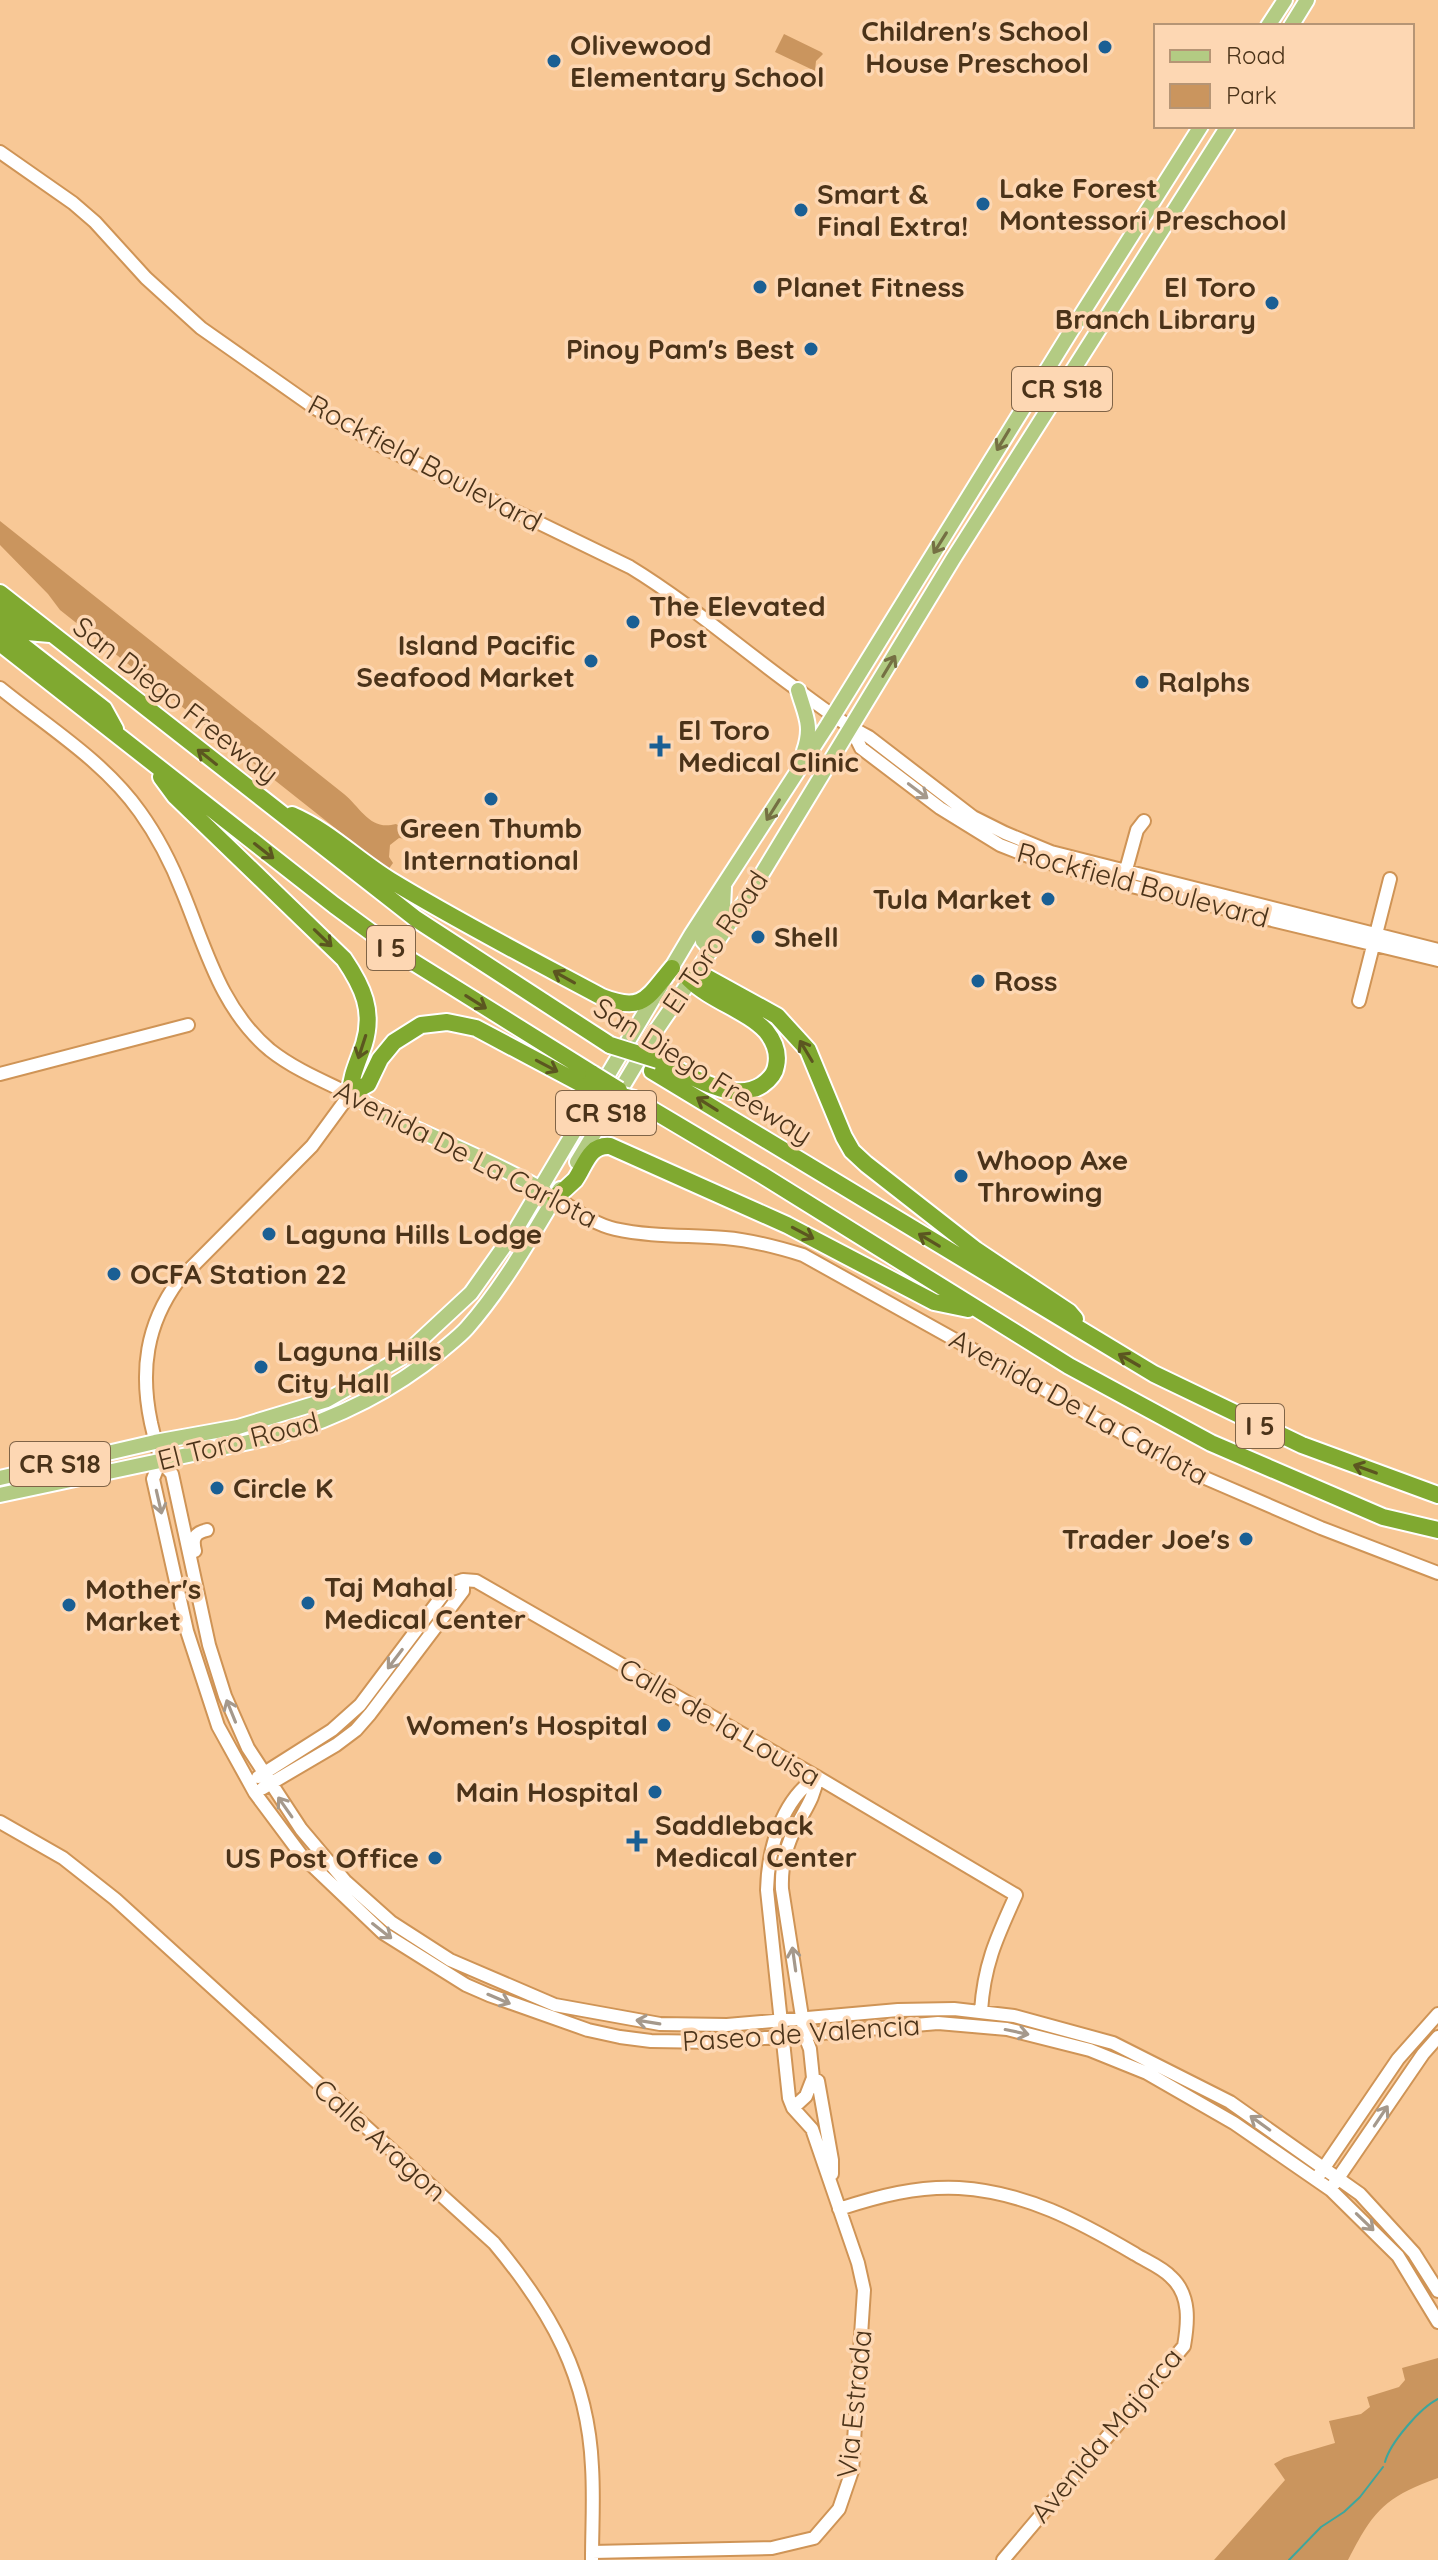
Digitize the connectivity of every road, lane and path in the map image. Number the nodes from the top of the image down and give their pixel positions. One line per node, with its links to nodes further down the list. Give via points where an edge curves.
1 (1296, 2): 2 (main road); 3 (main road)
2 (1270, 24)
3 (1291, 24)
4 (1200, 128): 7 (main road, El Toro Road / CR S18)
5 (1227, 128): 8 (main road, El Toro Road / CR S18)
6 (0, 152): 17 (main road, Rockfield Boulevard, via 84,213 188,317 292,393 389,450 630,567)
7 (1153, 203): 8 (main road); 9 (main road, El Toro Road / CR S18, one-way to 9)
8 (1172, 215): 10 (main road, El Toro Road / CR S18)
9 (981, 477): 10 (main road); 18 (main road, El Toro Road / CR S18, one-way to 18)
10 (998, 487): 19 (main road, El Toro Road / CR S18, one-way to 10)
11 (0, 593): 14 (highway, San Diego Freeway / I 5)
12 (0, 610): 14 (highway, via 27,632)
13 (0, 628): 20 (highway, via 104,709)
14 (50, 634): 23 (highway, San Diego Freeway / I 5, one-way to 14)
15 (0, 643): 20 (highway, I 5)
16 (0, 688): 39 (main road, Avenida De La Carlota, via 97,764 139,810 182,890 219,984 251,1031 291,1064)
17 (798, 690): 18 (main road, Rockfield Boulevard); 22 (main road, via 810,729)
18 (833, 716): 19 (main road, Rockfield Boulevard); 22 (main road, El Toro Road / CR S18)
19 (851, 728): 25 (main road, Rockfield Boulevard, via 973,817); 29 (main road, El Toro Road / CR S18)
20 (119, 738): 21 (highway, I 5)
21 (151, 763): 38 (highway, I 5, one-way to 38, via 402,955); 39 (highway, one-way to 39, via 175,796 344,959 360,983 368,1027)
22 (798, 769): 27 (main road, El Toro Road / CR S18, one-way to 27)
23 (269, 805): 32 (highway, one-way to 23, via 636,1004 602,997 403,888 316,825); 36 (highway, San Diego Freeway / I 5, bridge, via 416,919 610,1045)
24 (1144, 821): 25 (main road)
25 (1124, 878): 28 (main road, Rockfield Boulevard)
26 (1390, 879): 28 (main road)
27 (724, 885): 29 (main road, via 723,908 703,941); 32 (main road, El Toro Road / CR S18)
28 (1375, 941): 30 (main road, Rockfield Boulevard); 31 (main road, Rockfield Boulevard); 34 (main road)
29 (711, 950): 33 (main road, El Toro Road / CR S18)
30 (1438, 950)
31 (1438, 960)
32 (672, 968): 40 (main road, El Toro Road / CR S18)
33 (689, 979): 36 (highway, via 767,1033 777,1056 776,1070 760,1087 737,1092); 41 (main road, El Toro Road / CR S18); 43 (highway, one-way to 33, via 1069,1312 976,1250 852,1151 808,1050 777,1016 708,978)
34 (1359, 1001)
35 (188, 1025): 37 (main road)
36 (655, 1065): 43 (highway, San Diego Freeway / I 5, one-way to 36)
37 (0, 1074)
38 (589, 1080): 39 (highway, one-way to 38, via 368,1084 394,1042 421,1025 447,1022 476,1028); 42 (highway, San Diego Freeway / I 5, bridge, via 634,1099 762,1175)
39 (350, 1094): 40 (main road, Avenida De La Carlota, via 381,1114); 44 (main road, Paseo de Valencia, via 312,1146 187,1270 165,1299 146,1356)
40 (539, 1188): 41 (main road, Avenida De La Carlota); 44 (main road, El Toro Road / CR S18, via 471,1293 401,1358 304,1409)
41 (555, 1197): 42 (highway, one-way to 42, via 574,1181 593,1151 610,1146 787,1225 934,1302); 45 (main road, El Toro Road / CR S18, via 500,1286 465,1330 412,1375 314,1425); 51 (main road, Avenida De La Carlota, via 614,1229 727,1238 803,1255 1196,1474)
42 (977, 1311): 50 (highway, San Diego Freeway / I 5, via 1211,1443 1383,1517)
43 (1090, 1338): 48 (highway, San Diego Freeway / I 5, one-way to 43, via 1302,1445)
44 (155, 1442): 45 (main road, Paseo de Valencia); 46 (main road, El Toro Road / CR S18)
45 (160, 1461): 47 (main road, El Toro Road / CR S18); 49 (main road, Paseo de Valencia, via 172,1474); 55 (main road, Paseo de Valencia, one-way to 55, via 153,1479 187,1631 218,1726)
46 (0, 1478)
47 (0, 1495)
48 (1438, 1495)
49 (182, 1522): 52 (main road, Paseo de Valencia); 52 (main road, via 209,1527 193,1541)
50 (1438, 1530)
51 (1438, 1573)
52 (195, 1578): 54 (main road, Paseo de Valencia, one-way to 52, via 243,1740 217,1673)
53 (817, 1777): 54 (main road, Calle de la Louisa, via 478,1583 463,1580 451,1584 347,1719); 57 (main road, Calle de la Louisa, via 1016,1895 989,1957); 59 (main road, Via Estrada, one-way to 53, via 781,1870); 60 (main road, Via Estrada, via 803,1786 781,1822 767,1865)
54 (266, 1779): 55 (main road); 60 (main road, Paseo de Valencia, one-way to 54, via 660,2024 555,2005 450,1960 391,1922 345,1881)
55 (252, 1787): 63 (main road, Paseo de Valencia, one-way to 63, via 302,1856 383,1933 466,1985 546,2017 620,2037 680,2042)
56 (0, 1822): 74 (main road, Calle Aragon, via 63,1858 115,1899 494,2243 526,2281 560,2336 582,2402 592,2467)
57 (981, 2011): 59 (main road, Paseo de Valencia, via 898,2010); 66 (main road, Paseo de Valencia, one-way to 57, via 1230,2102 1124,2047 1058,2026)
58 (1438, 2014): 66 (main road, via 1398,2059)
59 (802, 2018): 60 (main road, Paseo de Valencia); 61 (main road, Via Estrada)
60 (782, 2020): 63 (main road, Via Estrada)
61 (805, 2036): 63 (main road, Paseo de Valencia); 64 (main road, Via Estrada); 68 (main road, Paseo de Valencia, one-way to 68, via 938,2023 1007,2029 1090,2050 1147,2073 1234,2123)
62 (1438, 2037): 67 (main road, one-way to 62)
63 (784, 2038): 65 (main road, Via Estrada)
64 (813, 2078): 65 (main road, via 806,2096); 69 (main road, Via Estrada, via 820,2089)
65 (793, 2108): 69 (main road, Via Estrada, via 812,2129)
66 (1323, 2168): 67 (main road, Paseo de Valencia); 68 (main road)
67 (1338, 2178): 70 (main road); 72 (main road, Paseo de Valencia, via 1360,2194 1414,2253)
68 (1316, 2181): 70 (main road, Paseo de Valencia)
69 (832, 2186): 71 (main road, Via Estrada)
70 (1331, 2190): 73 (main road, Paseo de Valencia, one-way to 73, via 1398,2256)
71 (839, 2209): 74 (main road, Via Estrada, via 864,2290 852,2471 839,2509 814,2538 772,2548); 75 (main road, Avenida Majorca, via 926,2189 984,2190 1015,2197 1096,2231 1171,2276 1180,2289 1187,2313 1184,2346)
72 (1438, 2291)
73 (1438, 2322)
74 (592, 2556)
75 (1003, 2560)

